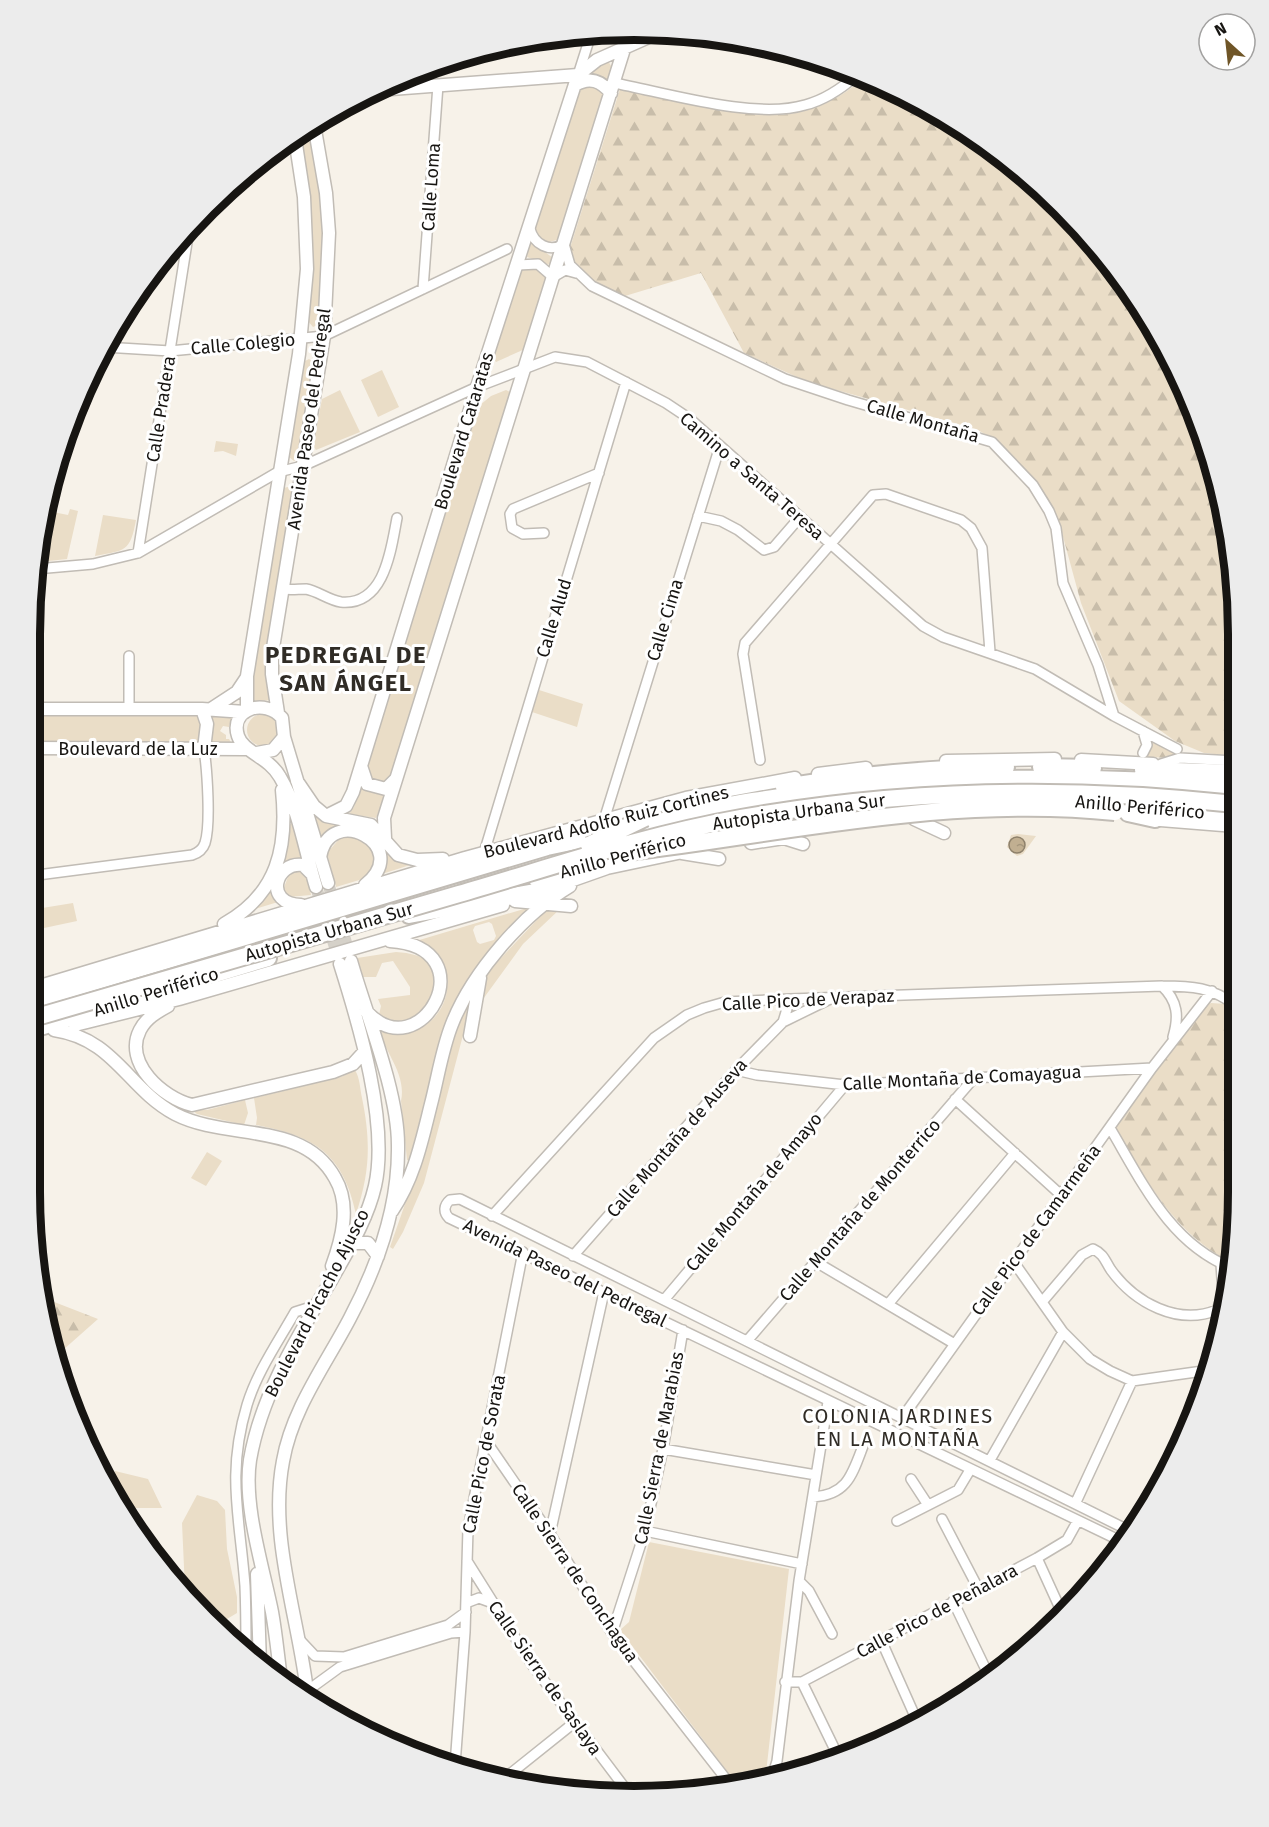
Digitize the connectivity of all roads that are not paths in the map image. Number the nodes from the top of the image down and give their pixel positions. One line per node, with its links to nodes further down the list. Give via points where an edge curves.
1 (626, 40): 4 (street)
2 (640, 40): 4 (main road)
3 (588, 43): 5 (street, Boulevard Cataratas)
4 (624, 49): 5 (main road, via 585,67); 9 (main road)
5 (577, 80): 7 (main road); 9 (main road, via 597,81); 12 (main road, Boulevard Cataratas)
6 (848, 81): 9 (street, via 822,99 785,109 746,108)
7 (438, 86): 8 (main road); 19 (street, Calle Loma)
8 (402, 88)
9 (613, 88): 13 (main road)
10 (316, 134): 20 (main road, Avenida Paseo del Pedregal, via 329,234)
11 (296, 146): 21 (main road, Avenida Paseo del Pedregal, via 307,244)
12 (530, 229): 13 (street, via 533,238 545,247); 16 (main road, Boulevard Cataratas)
13 (564, 244): 17 (street, Calle Montaña, via 567,260); 18 (main road)
14 (187, 245): 23 (street, Calle Pradera)
15 (507, 249): 19 (street, Calle Colegio)
16 (518, 265): 18 (street, via 538,264); 28 (main road, Boulevard Cataratas)
17 (577, 273): 18 (street, via 566,270); 49 (street, Calle Montaña, via 601,291 785,379 992,442 1033,485 1049,511 1056,528 1063,583)
18 (554, 277): 24 (main road)
19 (423, 289): 20 (street, Calle Colegio)
20 (324, 336): 21 (street, Calle Colegio); 30 (main road, Avenida Paseo del Pedregal)
21 (301, 339): 23 (street, Calle Colegio); 31 (main road, Avenida Paseo del Pedregal)
22 (115, 348): 23 (street, Calle Colegio)
23 (170, 351): 38 (street, Calle Pradera)
24 (530, 352): 25 (street, Camino a Santa Teresa); 26 (main road)
25 (555, 357): 26 (street); 27 (street, Camino a Santa Teresa, via 587,362)
26 (525, 369): 28 (street); 63 (main road)
27 (626, 382): 29 (street, Camino a Santa Teresa, via 679,411); 32 (street, Calle Alud)
28 (477, 387): 30 (street); 60 (main road, Boulevard Cataratas)
29 (720, 446): 33 (street, Calle Cima); 34 (street, Camino a Santa Teresa)
30 (303, 466): 31 (street); 40 (main road, Avenida Paseo del Pedregal)
31 (278, 472): 38 (street); 43 (main road, Avenida Paseo del Pedregal)
32 (598, 473): 36 (street, via 513,509 512,528 523,534); 82 (street, Calle Alud)
33 (698, 516): 34 (street, via 721,521 764,550 774,547); 75 (street, Calle Cima)
34 (800, 517): 37 (street, Camino a Santa Teresa)
35 (397, 518): 40 (street, via 378,585 366,597 342,602 306,589)
36 (544, 533)
37 (830, 544): 41 (street, Camino a Santa Teresa, via 923,626 943,637); 41 (street, via 866,500 878,494 961,520 971,528 982,548); 57 (street, via 743,648)
38 (138, 553): 39 (street, via 93,564)
39 (45, 568)
40 (283, 589): 48 (main road, Avenida Paseo del Pedregal, via 272,664)
41 (990, 652): 49 (street, Camino a Santa Teresa, via 1035,669)
42 (129, 656): 45 (street)
43 (247, 676): 46 (main road, via 237,692); 47 (main road, Avenida Paseo del Pedregal)
44 (40, 709): 45 (main road)
45 (129, 709): 46 (main road)
46 (206, 709): 47 (main road); 53 (main road)
47 (246, 711): 48 (main road, via 261,706); 55 (main road, via 237,731)
48 (278, 713): 51 (main road, via 284,724)
49 (1114, 716): 50 (street, Camino a Santa Teresa)
50 (1143, 731): 54 (street, Camino a Santa Teresa); 56 (street, via 1147,745)
51 (284, 737): 55 (main road, via 273,750); 65 (main road)
52 (40, 748): 53 (main road, Boulevard de la Luz)
53 (204, 749): 55 (main road, Boulevard de la Luz); 88 (street, via 206,837 199,852)
54 (1178, 749)
55 (252, 751): 64 (main road, via 269,761)
56 (1143, 753)
57 (760, 760)
58 (1228, 761): 59 (street, via 1180,758)
59 (1161, 764): 61 (main road, Boulevard Adolfo Ruiz Cortines); 75 (main road, Boulevard Adolfo Ruiz Cortines, via 983,759 886,766 693,796)
60 (361, 765): 63 (main road, via 363,778 376,788 386,789); 72 (main road, Boulevard Cataratas, via 350,801 340,811)
61 (1228, 772)
62 (1228, 773): 81 (highway, bridge, via 973,768 849,777 774,788 645,818)
63 (397, 776): 78 (main road, via 384,819)
64 (281, 777): 87 (main road); 94 (main road, via 284,838 279,860 249,908)
65 (297, 782): 72 (main road); 85 (main road)
66 (1228, 787): 96 (highway, Anillo Periférico, via 1013,777 752,801 547,847)
67 (1228, 794): 81 (highway, Autopista Urbana Sur, bridge, via 1022,783 912,790 758,806 664,825)
68 (1084, 800): 70 (highway); 71 (highway, Anillo Periférico); 93 (highway, Anillo Periférico, via 937,805 787,820 706,833)
69 (1228, 803): 81 (highway, Autopista Urbana Sur, bridge, via 1165,796 1018,791 903,798 743,818)
70 (966, 814): 73 (main road); 74 (main road)
71 (1228, 815)
72 (326, 816): 78 (main road, via 367,823)
73 (914, 819): 77 (main road); 79 (main road)
74 (1155, 819): 76 (main road); 81 (highway, bridge, via 1115,812 1018,807 877,815 703,843)
75 (604, 820): 82 (main road, Boulevard Adolfo Ruiz Cortines)
76 (1228, 825)
77 (944, 832)
78 (385, 838): 84 (main road, via 394,852 406,858)
79 (784, 838): 80 (main road); 83 (main road)
80 (802, 844)
81 (585, 852): 108 (highway, Autopista Urbana Sur); 110 (highway, Autopista Urbana Sur, bridge)
82 (484, 853): 84 (main road, Boulevard Adolfo Ruiz Cortines)
83 (682, 853): 86 (main road); 90 (main road, via 607,868)
84 (465, 858): 89 (main road, Boulevard Adolfo Ruiz Cortines)
85 (320, 859): 87 (main road, via 322,885); 89 (main road, via 326,843 336,835 356,830 369,836 379,861 375,875)
86 (719, 859)
87 (312, 874): 91 (main road, via 303,865 288,867 277,890 287,903)
88 (40, 875)
89 (364, 887): 91 (main road, Boulevard Adolfo Ruiz Cortines)
90 (545, 897): 92 (main road); 93 (highway); 95 (main road, via 515,901); 98 (main road)
91 (311, 903): 94 (main road, Boulevard Adolfo Ruiz Cortines)
92 (572, 906)
93 (408, 915): 102 (highway, Anillo Periférico)
94 (205, 934): 97 (main road, Boulevard Adolfo Ruiz Cortines)
95 (380, 941): 105 (main road); 109 (main road, via 406,943 428,953 438,970 440,992 429,1013 410,1026 384,1025)
96 (137, 970): 97 (highway); 104 (highway, Anillo Periférico)
97 (84, 974): 99 (main road, Boulevard Adolfo Ruiz Cortines)
98 (481, 974): 116 (main road); 128 (main road, via 464,997 449,1030 419,1153 403,1196)
99 (40, 986)
100 (1162, 986): 101 (street, Calle Pico de Verapaz); 103 (street, Calle Pico de Verapaz); 117 (street, Calle Pico de Camarmeña, via 1177,1013)
101 (1212, 991): 107 (street); 117 (street, Calle Pico de Camarmeña)
102 (141, 997): 111 (highway); 113 (highway, Anillo Periférico)
103 (833, 997): 106 (street, Calle Pico de Verapaz); 112 (street, Calle Montaña de Auseva)
104 (40, 998)
105 (179, 999): 111 (main road); 118 (main road, via 148,1019 136,1042 139,1059 150,1080 171,1098 192,1106 333,1072 353,1064)
106 (790, 999): 112 (street, Calle Montaña de Auseva); 127 (street, Calle Pico de Verapaz, via 725,1002 704,1008 654,1038)
107 (1228, 1001)
108 (40, 1005)
109 (366, 1011): 118 (main road, Boulevard Picacho Ajusco, via 346,962); 128 (main road, Boulevard Picacho Ajusco, via 389,1088 398,1143 396,1187)
110 (40, 1016)
111 (87, 1021): 114 (main road)
112 (783, 1022): 120 (street, Calle Montaña de Auseva)
113 (40, 1027)
114 (54, 1030): 115 (main road); 141 (main road, via 72,1033 104,1050 177,1115 194,1122 290,1141 321,1157 339,1185 344,1204 337,1254)
115 (40, 1034)
116 (470, 1036)
117 (1171, 1042): 119 (street, Calle Pico de Camarmeña)
118 (364, 1052): 129 (main road, Boulevard Picacho Ajusco, via 379,1141 375,1185)
119 (1152, 1068): 121 (street, Calle Montaña de Comayagua); 124 (street, Calle Pico de Camarmeña)
120 (736, 1070): 122 (street, Calle Montaña de Comayagua); 132 (street, Calle Montaña de Auseva)
121 (973, 1079): 122 (street, Calle Montaña de Comayagua); 123 (street, Calle Montaña de Monterrico)
122 (845, 1085): 140 (street, Calle Montaña de Amayo)
123 (955, 1099): 125 (street); 134 (street, Calle Montaña de Monterrico)
124 (1110, 1128): 126 (street, Calle Pico de Camarmeña); 135 (street, via 1163,1215 1192,1244)
125 (1015, 1153): 126 (street); 144 (street)
126 (1061, 1195): 133 (street, Calle Pico de Camarmeña)
127 (492, 1216): 130 (street, Avenida Paseo del Pedregal, via 456,1198 445,1207 449,1218); 132 (street, Avenida Paseo del Pedregal)
128 (388, 1217): 131 (main road, Boulevard Picacho Ajusco)
129 (353, 1243): 131 (main road, via 368,1243); 141 (main road, Boulevard Picacho Ajusco)
130 (523, 1252): 138 (street, Avenida Paseo del Pedregal); 159 (street, Calle Pico de Sorata)
131 (378, 1256): 197 (main road, Boulevard Picacho Ajusco, via 352,1315 297,1415 282,1462 283,1551)
132 (573, 1256): 137 (street, Avenida Paseo del Pedregal)
133 (1013, 1261): 143 (street); 150 (street, Calle Pico de Camarmeña)
134 (816, 1262): 144 (street); 149 (street, Calle Montaña de Monterrico)
135 (1221, 1264): 136 (street)
136 (1222, 1275)
137 (634, 1286): 139 (street, Avenida Paseo del Pedregal); 142 (street, via 634,1296)
138 (604, 1292): 142 (street, Avenida Paseo del Pedregal); 181 (street)
139 (647, 1292): 140 (street, Avenida Paseo del Pedregal); 145 (street, via 640,1298)
140 (664, 1300): 149 (street, Avenida Paseo del Pedregal)
141 (319, 1301): 184 (main road, Boulevard Picacho Ajusco, via 270,1391 258,1425 249,1483); 199 (street, via 295,1312 247,1403 238,1440 234,1492 245,1585)
142 (626, 1302): 145 (street, Avenida Paseo del Pedregal)
143 (1042, 1302): 146 (street, via 1082,1255 1094,1249 1104,1255 1131,1293 1158,1311 1204,1315); 148 (street)
144 (889, 1303): 150 (street)
145 (640, 1309): 147 (street, Avenida Paseo del Pedregal)
146 (1216, 1311)
147 (683, 1330): 154 (street, Avenida Paseo del Pedregal); 161 (street, Calle Sierra de Marabias)
148 (1063, 1332): 155 (street, via 1090,1359); 162 (street)
149 (747, 1341): 151 (street, Avenida Paseo del Pedregal)
150 (953, 1343): 158 (street, Calle Pico de Camarmeña)
151 (791, 1362): 153 (street, Avenida Paseo del Pedregal); 154 (street, via 790,1374)
152 (1200, 1371): 155 (street)
153 (810, 1372): 156 (street, via 800,1375); 158 (street, Avenida Paseo del Pedregal)
154 (782, 1377): 156 (street, Avenida Paseo del Pedregal)
155 (1132, 1381): 171 (street)
156 (803, 1387): 157 (street, Avenida Paseo del Pedregal)
157 (828, 1402): 164 (street, Avenida Paseo del Pedregal); 165 (street)
158 (902, 1418): 162 (street, Avenida Paseo del Pedregal)
159 (486, 1441): 181 (street, Calle Sierra de Conchagua); 186 (street, Calle Pico de Sorata, via 468,1529)
160 (863, 1446): 170 (street, via 842,1488 828,1496)
161 (663, 1449): 165 (street); 178 (street, Calle Sierra de Marabias)
162 (990, 1460): 163 (street, Avenida Paseo del Pedregal)
163 (1008, 1469): 166 (street, Avenida Paseo del Pedregal); 168 (street, via 1008,1478)
164 (970, 1470): 168 (street, Avenida Paseo del Pedregal); 172 (street, via 958,1490)
165 (816, 1475): 170 (street)
166 (1025, 1478): 169 (street, via 1014,1484); 171 (street, Avenida Paseo del Pedregal)
167 (911, 1479): 172 (street)
168 (999, 1484): 169 (street, Avenida Paseo del Pedregal)
169 (1017, 1493): 175 (street, Avenida Paseo del Pedregal)
170 (813, 1497): 187 (street)
171 (1076, 1502): 176 (street, Avenida Paseo del Pedregal)
172 (928, 1505): 174 (street)
173 (942, 1519): 189 (street)
174 (897, 1521)
175 (1077, 1522): 182 (street, Avenida Paseo del Pedregal); 185 (street, Calle Pico de Peñalara, via 1067,1540)
176 (1121, 1526): 177 (street, Avenida Paseo del Pedregal); 180 (street)
177 (1125, 1528)
178 (645, 1531): 187 (street); 195 (street, Calle Sierra de Marabias)
179 (1121, 1533): 182 (street)
180 (1121, 1533)
181 (550, 1534): 195 (street, Calle Sierra de Conchagua)
182 (1112, 1538): 183 (street, Avenida Paseo del Pedregal)
183 (1116, 1540)
184 (257, 1546): 200 (main road); 201 (main road, Boulevard Picacho Ajusco)
185 (1037, 1558): 189 (street, Calle Pico de Peñalara); 193 (street)
186 (467, 1562): 191 (street, Calle Sierra de Saslaya); 192 (street, Calle Pico de Sorata)
187 (801, 1564): 188 (street)
188 (799, 1581): 196 (street, via 809,1591); 203 (street)
189 (978, 1588): 190 (street, Calle Pico de Peñalara)
190 (953, 1601): 198 (street, Calle Pico de Peñalara); 202 (street)
191 (492, 1604): 192 (street, via 479,1598); 208 (street, Calle Sierra de Saslaya)
192 (466, 1607): 194 (street, Calle Pico de Sorata); 197 (street, via 448,1625 337,1658 315,1656)
193 (1060, 1608)
194 (465, 1632): 206 (street, via 349,1664 323,1678); 210 (street, Calle Pico de Sorata)
195 (612, 1634): 213 (street, Calle Sierra de Conchagua)
196 (832, 1634)
197 (299, 1638): 205 (main road, Boulevard Picacho Ajusco)
198 (881, 1640): 204 (street, Calle Pico de Peñalara); 207 (street)
199 (246, 1641)
200 (260, 1653)
201 (280, 1669)
202 (986, 1671)
203 (785, 1682): 204 (street, Calle Pico de Peñalara); 211 (street)
204 (802, 1682): 209 (street)
205 (307, 1688)
206 (312, 1691)
207 (914, 1716)
208 (575, 1722): 212 (street); 214 (street, Calle Sierra de Saslaya)
209 (836, 1751)
210 (455, 1758)
211 (774, 1769)
212 (511, 1773)
213 (727, 1779)
214 (623, 1786)

